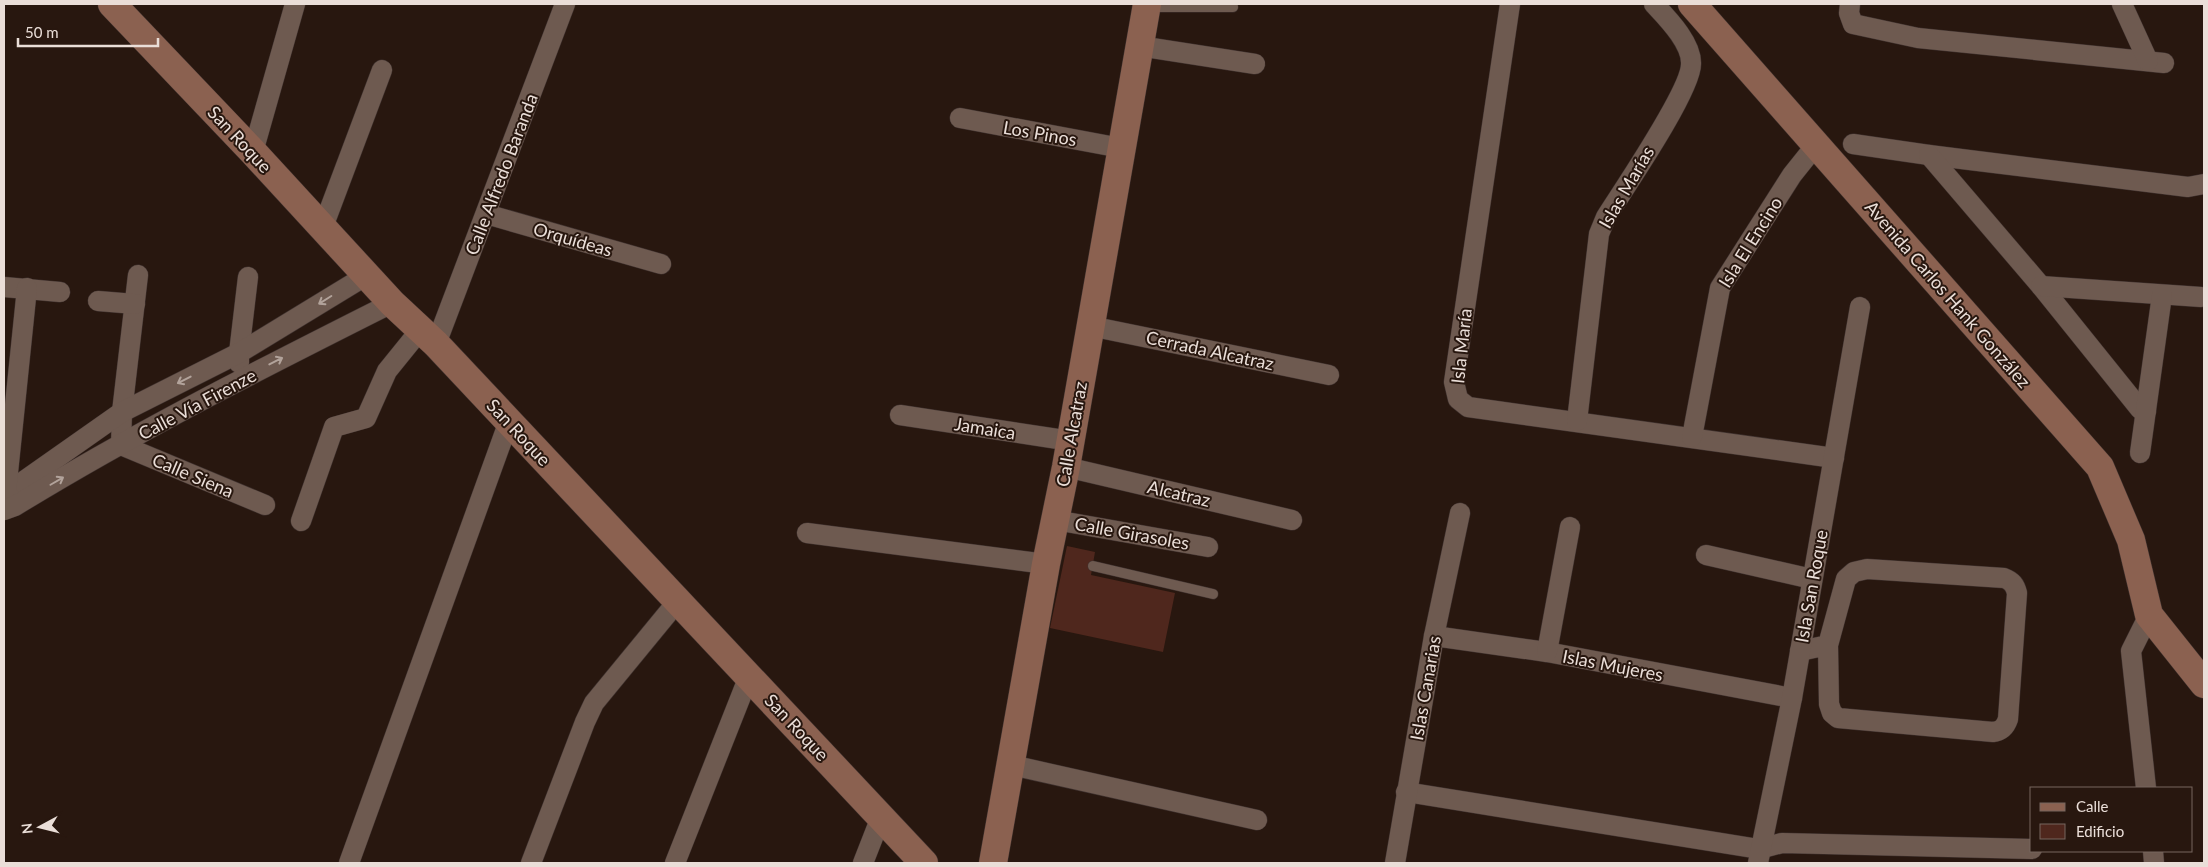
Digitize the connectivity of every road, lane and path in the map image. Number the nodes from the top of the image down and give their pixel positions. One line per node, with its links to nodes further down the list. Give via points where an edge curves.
1 (112, 4): 18 (main road, San Roque)
2 (295, 4): 18 (street)
3 (566, 4): 21 (street, Calle Alfredo Baranda)
4 (1510, 4): 45 (street, Isla María, via 1454,382 1458,399 1468,407)
5 (1654, 4): 45 (street, Islas Marías, via 1675,28 1692,64 1681,94 1606,217 1599,234)
6 (1692, 4): 16 (main road, Avenida Carlos Hank González)
7 (1850, 4): 8 (street, via 1849,13 1854,24 1918,38 2156,62)
8 (2122, 4)
9 (1146, 5): 10 (lane); 11 (main road, Calle Alcatraz)
10 (1234, 7)
11 (1139, 46): 12 (street); 17 (main road, Calle Alcatraz)
12 (1255, 64)
13 (382, 70): 22 (street)
14 (960, 118): 17 (street, Los Pinos)
15 (1853, 144): 19 (street)
16 (1816, 145): 47 (street, Isla El Encino, via 1792,175 1720,288); 68 (main road, Avenida Carlos Hank González, via 2100,467 2132,540)
17 (1121, 148): 37 (main road, Calle Alcatraz)
18 (253, 152): 22 (main road, San Roque)
19 (1929, 155): 20 (street, via 2188,187); 27 (street)
20 (2204, 184)
21 (486, 214): 23 (street, Orquídeas); 38 (street, Calle Alfredo Baranda)
22 (323, 228): 25 (main road, San Roque)
23 (661, 264)
24 (138, 275): 35 (street)
25 (366, 275): 34 (main road, San Roque); 39 (street, Calle Vía Firenze, one-way to 39)
26 (248, 277): 39 (street)
27 (2041, 286): 31 (street); 42 (street, via 2140,409)
28 (4, 287): 29 (street)
29 (27, 288): 30 (street); 53 (street)
30 (60, 292)
31 (2162, 295): 32 (street); 42 (street)
32 (2201, 297)
33 (98, 301): 35 (street)
34 (392, 303): 38 (main road, San Roque); 41 (street, Calle Vía Firenze, one-way to 34)
35 (135, 304): 43 (street)
36 (1860, 307): 51 (street, Isla San Roque)
37 (1090, 326): 40 (street, Cerrada Alcatraz); 48 (main road, Calle Alcatraz)
38 (429, 336): 46 (main road, San Roque); 58 (street, via 387,371 366,418 334,427)
39 (238, 353): 41 (street); 43 (street, Calle Vía Firenze, one-way to 43)
40 (1329, 375)
41 (240, 380): 49 (street, Calle Vía Firenze)
42 (2146, 411): 50 (street)
43 (122, 412): 49 (street); 53 (street, Calle Vía Firenze)
44 (900, 415): 48 (street, Jamaica)
45 (1577, 420): 47 (street, Isla María)
46 (509, 421): 67 (main road, San Roque); 83 (street)
47 (1692, 437): 51 (street, Isla María)
48 (1071, 440): 52 (main road, Calle Alcatraz)
49 (121, 445): 53 (street, Calle Vía Firenze, one-way to 49); 54 (street, Calle Siena)
50 (2140, 453)
51 (1834, 458): 65 (street, Isla San Roque)
52 (1066, 467): 56 (main road, Calle Alcatraz); 57 (street, Alcatraz)
53 (7, 501)
54 (265, 505)
55 (1460, 513): 69 (street, Islas Canarias)
56 (1055, 520): 61 (street, Calle Girasoles); 63 (main road, Calle Alcatraz)
57 (1292, 520)
58 (301, 521)
59 (1570, 527): 72 (street)
60 (807, 533): 63 (street)
61 (1208, 547)
62 (1706, 555): 65 (street)
63 (1051, 563): 76 (main road, Calle Alcatraz)
64 (1093, 566): 66 (lane)
65 (1812, 579): 71 (street, Isla San Roque)
66 (1213, 594)
67 (677, 602): 73 (main road, San Roque); 84 (street, via 594,703)
68 (2149, 615): 74 (main road); 77 (street, via 2131,651)
69 (1434, 636): 72 (street, Islas Mujeres); 78 (street, Islas Canarias)
70 (1828, 645): 70 (street, via 1846,580 1854,572 1867,569 2004,578 2015,586 2008,720 2000,731 1838,718 1829,704); 71 (street)
71 (1800, 651): 75 (street, Isla San Roque)
72 (1547, 652): 75 (street, Islas Mujeres)
73 (749, 676): 79 (main road, San Roque); 85 (street)
74 (2204, 684)
75 (1792, 698): 82 (street, Isla San Roque)
76 (1011, 765): 80 (street); 88 (main road, Calle Alcatraz)
77 (2146, 787)
78 (1406, 792): 82 (street); 89 (street, Islas Canarias)
79 (881, 817): 86 (street); 87 (main road, San Roque)
80 (1257, 820)
81 (2030, 849): 82 (street, via 1782,843)
82 (1758, 856)
83 (349, 863)
84 (531, 863)
85 (675, 863)
86 (863, 863)
87 (924, 863)
88 (993, 863)
89 (1395, 863)

